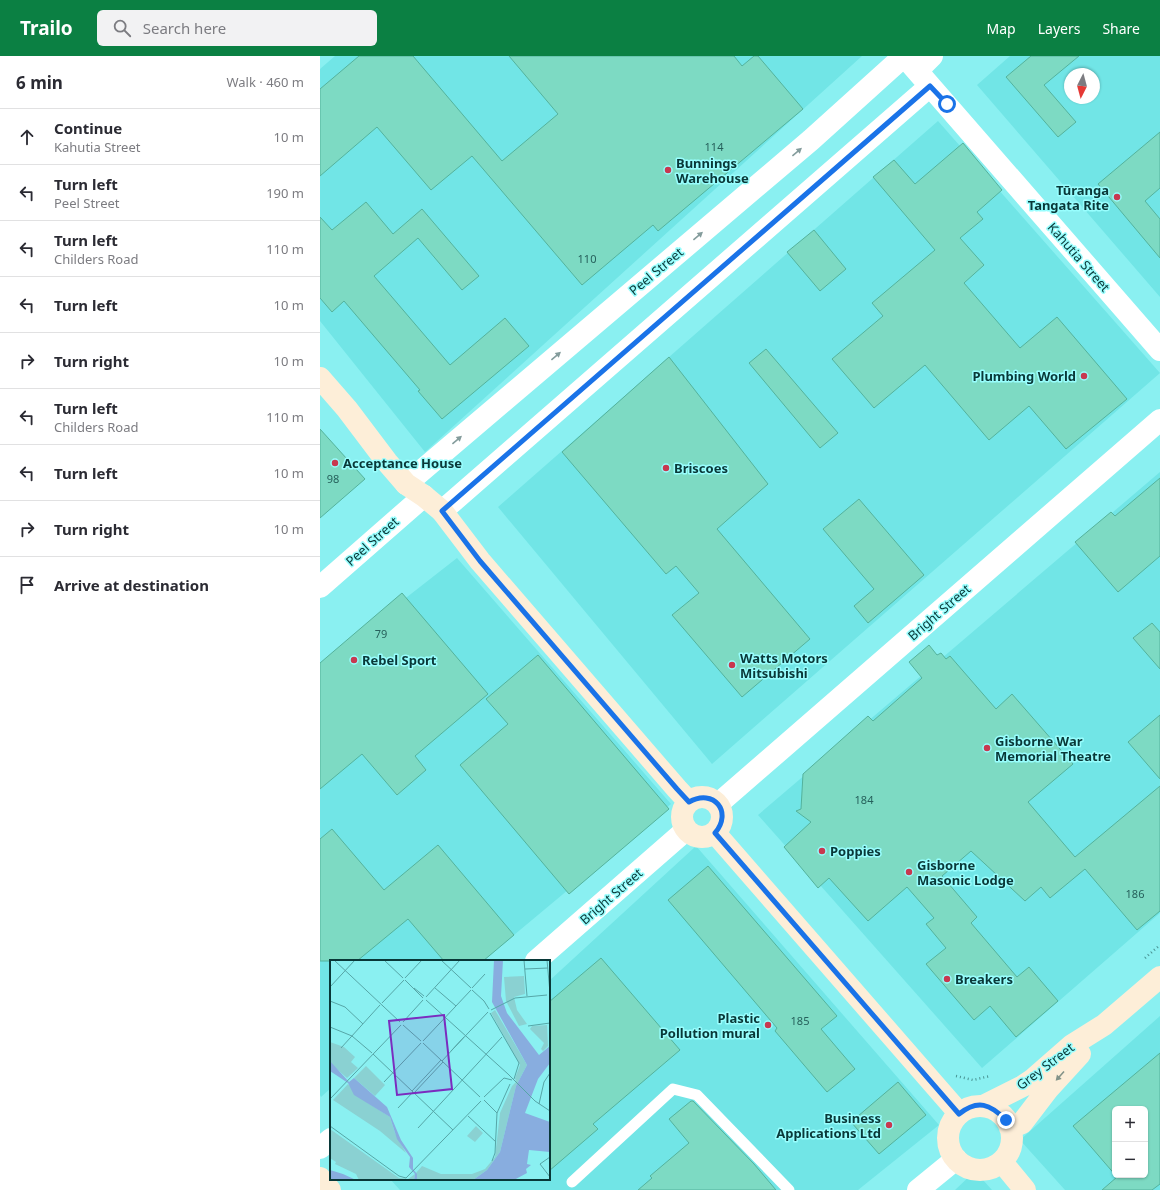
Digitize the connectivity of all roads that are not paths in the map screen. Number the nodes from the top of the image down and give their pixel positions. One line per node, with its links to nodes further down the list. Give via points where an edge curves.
1 (917, 65): 2 (street, Kahutia Street); 5 (street, Peel Street, one-way to 1, via 811,140); 7 (street)
2 (1160, 350)
3 (320, 378): 5 (street)
4 (1160, 420): 10 (street, Bright Street)
5 (406, 484): 6 (street)
6 (424, 496): 7 (street); 8 (street, Peel Street)
7 (442, 511): 9 (street, via 480,561)
8 (320, 587)
9 (689, 802): 10 (street, via 704,797); 11 (street, via 682,815 682,823)
10 (718, 804): 12 (street, via 722,820)
11 (686, 830): 12 (street, via 692,836 700,838); 13 (street, Bright Street)
12 (715, 833): 17 (street)
13 (537, 960)
14 (1160, 977): 15 (street, Grey Street)
15 (1104, 1025): 16 (street, Grey Street, via 1072,1045 1032,1080); 18 (street, Grey Street, one-way to 18, via 1048,1089 1022,1124)
16 (985, 1105): 17 (street, via 967,1108); 18 (street, via 999,1113)
17 (959, 1114): 21 (street, via 949,1130 948,1141)
18 (1010, 1128): 22 (street, via 1011,1145)
19 (330, 1140): 20 (street)
20 (320, 1148)
21 (956, 1159): 22 (street, via 969,1168 978,1170 994,1168); 27 (street)
22 (1002, 1162): 28 (street)
23 (320, 1178): 25 (street)
24 (572, 1182): 26 (lane, via 673,1089 697,1095)
25 (330, 1190)
26 (789, 1190)
27 (918, 1190)
28 (1025, 1190)

